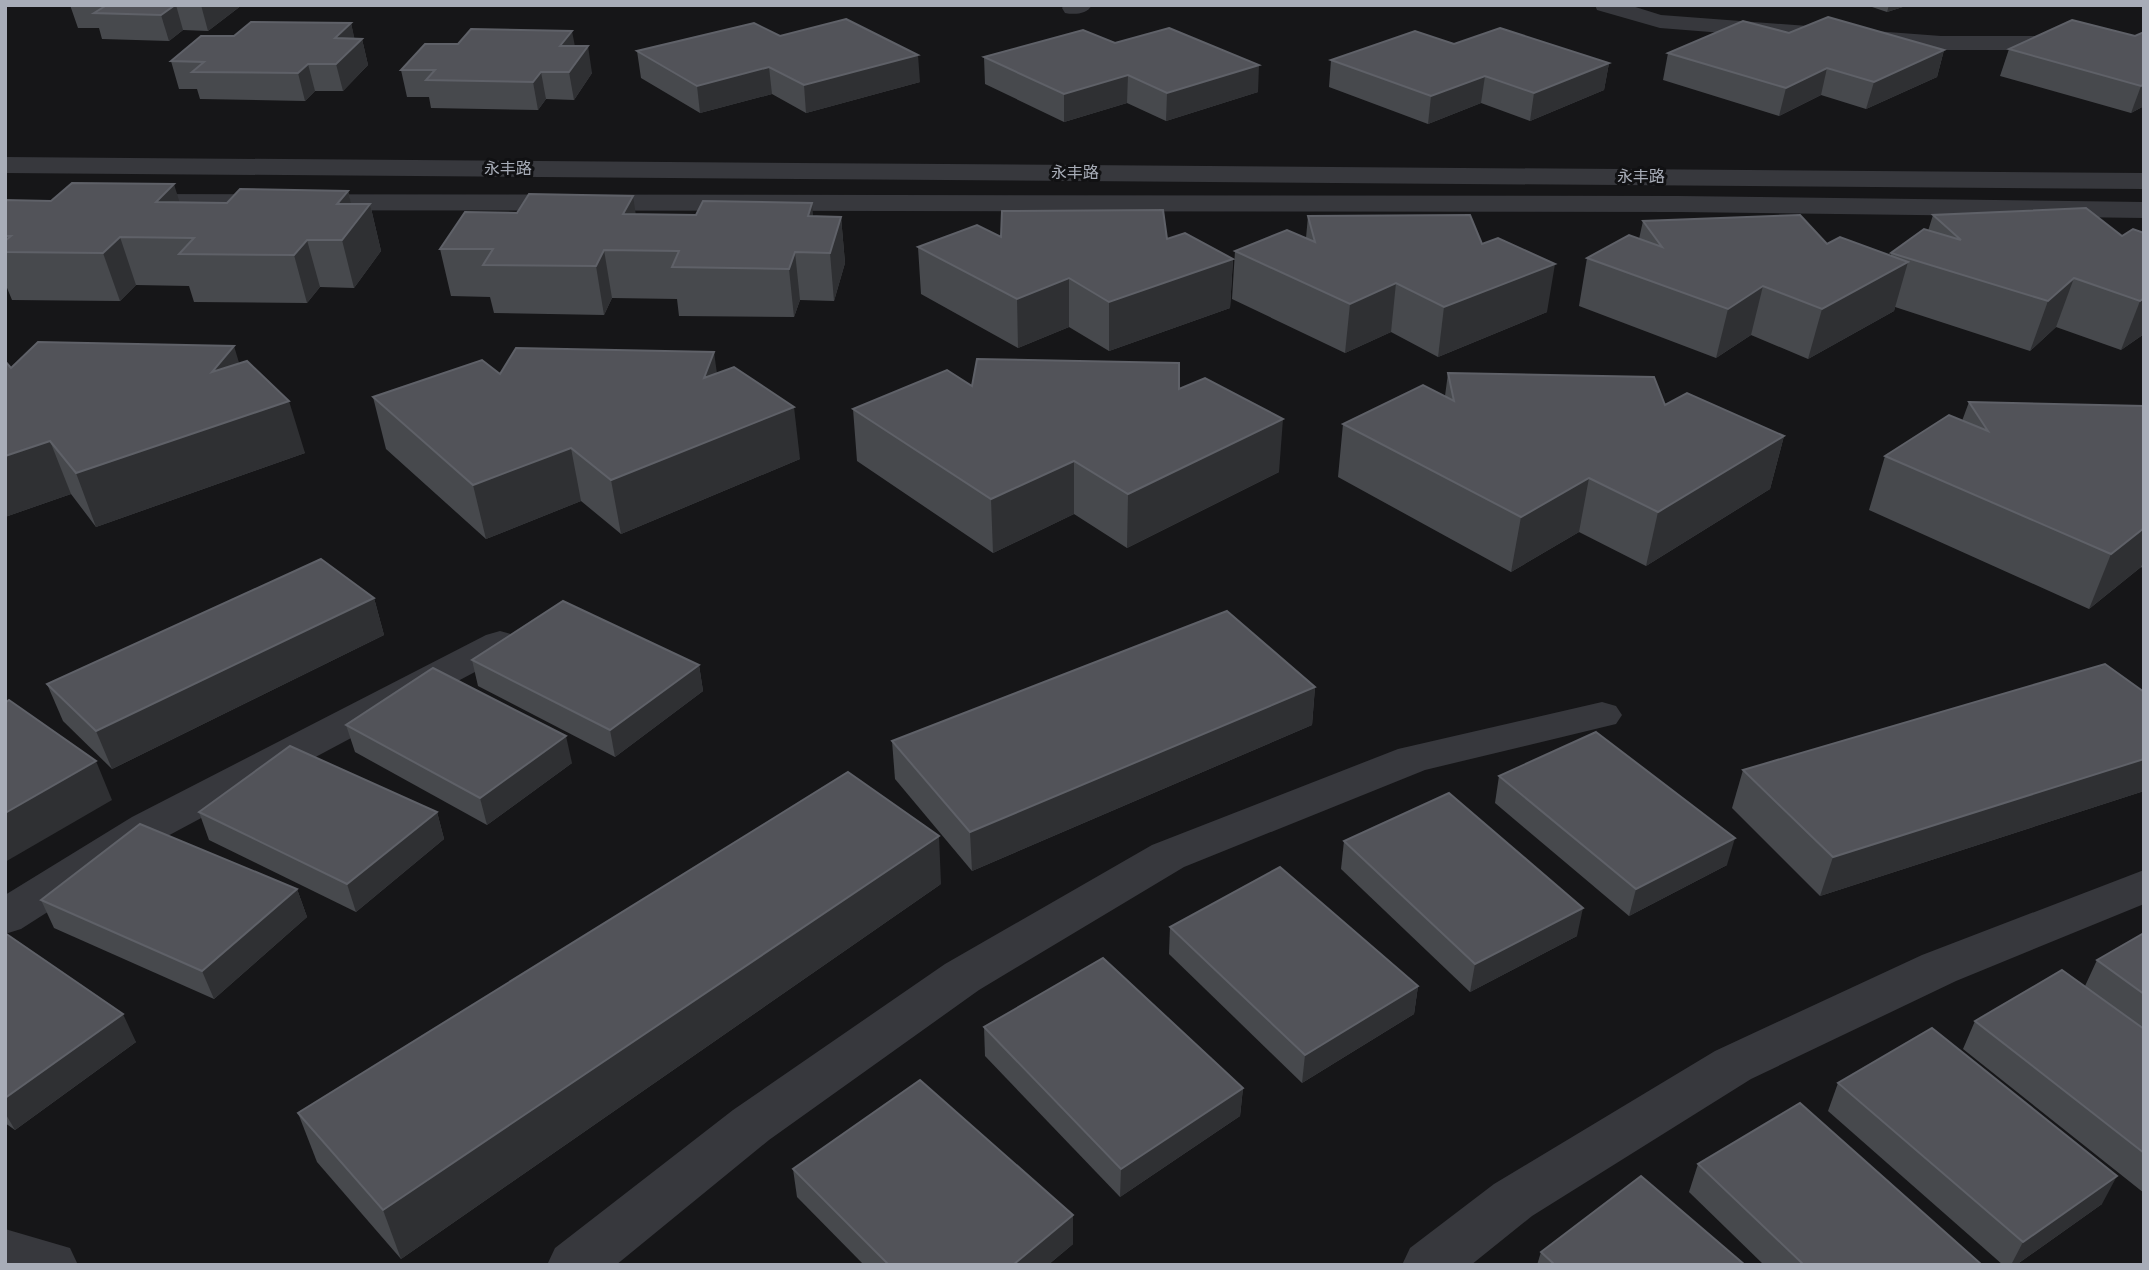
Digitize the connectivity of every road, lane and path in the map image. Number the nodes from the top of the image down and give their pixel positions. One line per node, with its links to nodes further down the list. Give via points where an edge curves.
1 (1605, 5): 3 (street)
2 (1714, 5): 3 (street)
3 (1660, 21): 4 (street, via 1941,43)
4 (2144, 43)
5 (5, 165): 6 (street, 永丰路)
6 (2144, 181)
7 (103, 202): 8 (street, 永丰路)
8 (2144, 209)
9 (500, 643): 12 (street, via 147,828)
10 (1602, 715): 15 (street, via 1413,759 1168,856 962,977 751,1125)
11 (2144, 886): 16 (street, via 1940,968 1733,1065 1513,1200)
12 (5, 916)
13 (5, 1253): 14 (street)
14 (50, 1265)
15 (575, 1265)
16 (1430, 1265)

